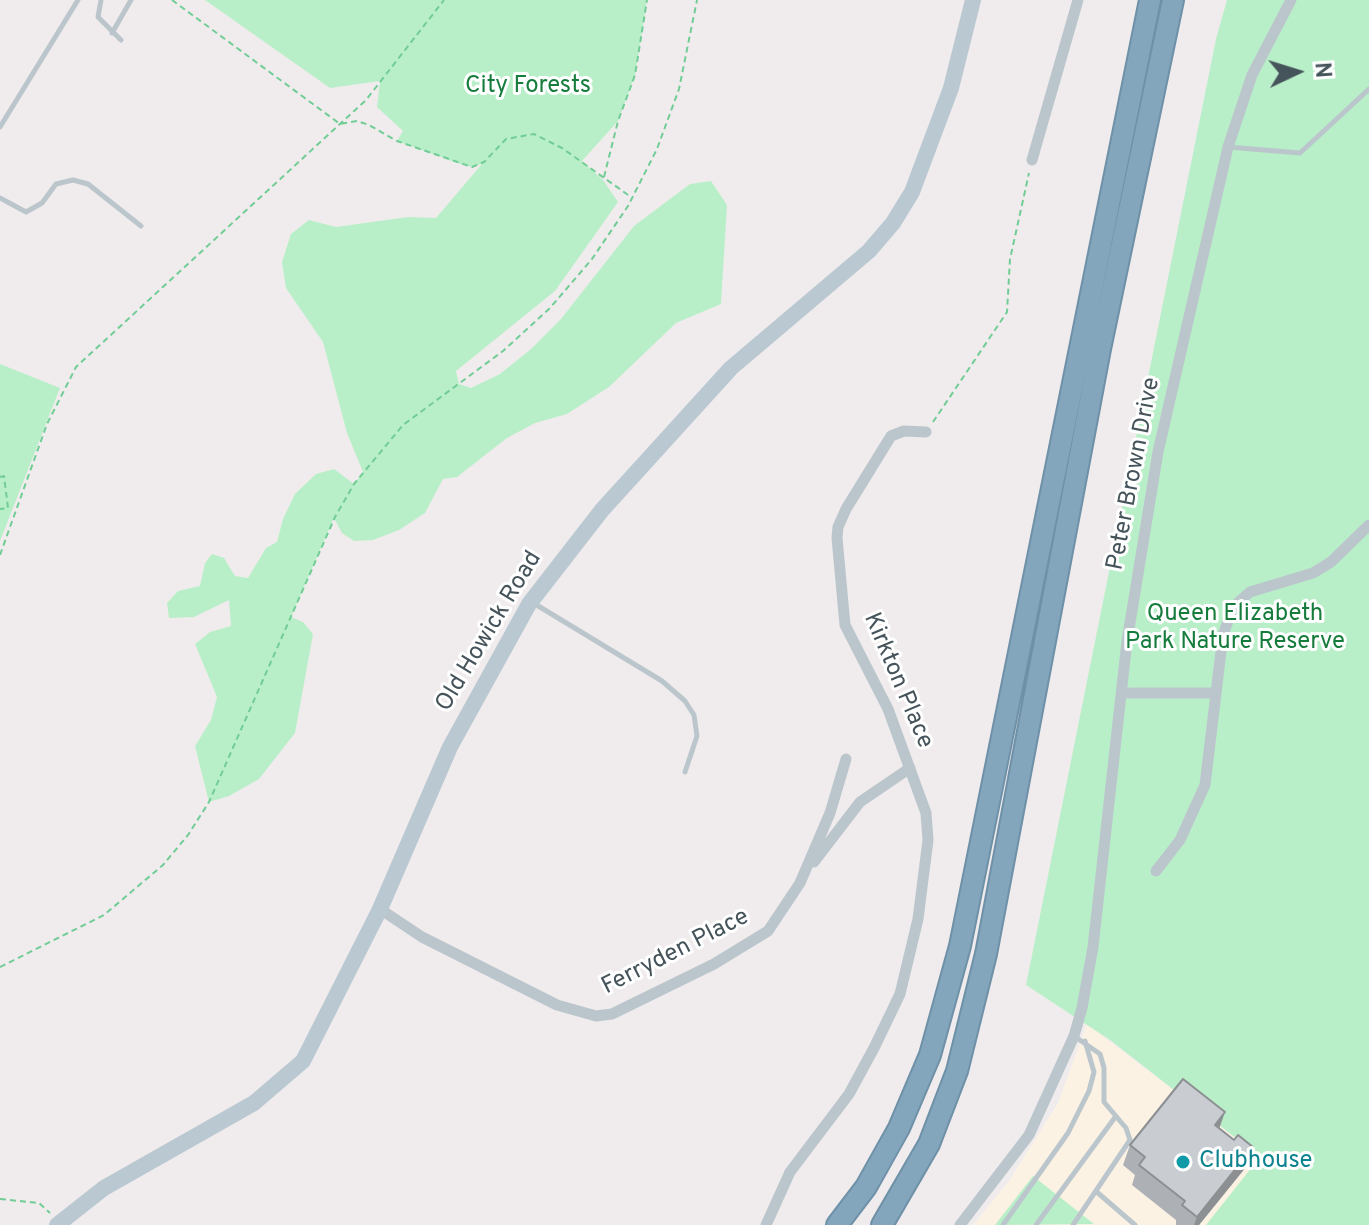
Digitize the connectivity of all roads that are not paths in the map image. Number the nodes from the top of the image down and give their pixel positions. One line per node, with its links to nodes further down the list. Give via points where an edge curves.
1 (78, 0): 12 (lane)
2 (101, 0): 9 (lane, via 98,17)
3 (131, 0): 9 (lane)
4 (973, 0): 19 (main road, Old Howick Road, via 951,88 912,192 893,223 869,251 713,387 580,535)
5 (1078, 0): 14 (street)
6 (1150, 0): 33 (highway, via 960,946 930,1055 899,1128)
7 (1173, 0): 34 (highway, via 1100,349 986,954 952,1086 929,1144)
8 (1291, 0): 13 (street, Peter Brown Drive, via 1252,75)
9 (112, 33): 10 (lane)
10 (121, 40)
11 (1369, 89): 13 (lane, via 1300,153)
12 (0, 127)
13 (1228, 147): 20 (street, Peter Brown Drive, via 1158,452)
14 (1032, 160)
15 (0, 198): 16 (lane, via 26,212 50,196 56,184 73,180 88,184)
16 (141, 226)
17 (926, 432): 23 (street, Kirkton Place, via 891,436 846,509 837,538 845,625 877,683)
18 (1369, 525): 21 (street, via 1313,573 1266,584 1240,600 1223,635)
19 (531, 601): 24 (lane, via 662,681 685,701 697,736); 27 (main road, Old Howick Road, via 450,747)
20 (1122, 693): 21 (street); 28 (street, Peter Brown Drive)
21 (1216, 693): 25 (street, via 1205,785 1187,828)
22 (846, 759): 26 (street, Ferryden Place)
23 (910, 768): 26 (street, Ferryden Place, via 860,802); 32 (street, Kirkton Place, via 920,789 928,840 918,919 900,994 849,1094 790,1172)
24 (685, 772)
25 (1156, 871)
26 (800, 883): 27 (street, Ferryden Place, via 757,940 631,1005 596,1016 557,1005 482,969)
27 (380, 909): 31 (main road, Old Howick Road, via 316,1042 293,1073 254,1103 104,1188)
28 (1080, 1038): 29 (lane, via 1100,1054 1104,1102); 35 (street, Peter Brown Drive, via 1029,1135); 36 (lane, via 1094,1072 1089,1091 1068,1133)
29 (1116, 1116): 30 (lane, via 1130,1140); 37 (lane)
30 (1098, 1193): 38 (lane); 39 (lane)
31 (57, 1225)
32 (766, 1225)
33 (837, 1225)
34 (882, 1225)
35 (960, 1225)
36 (1003, 1225)
37 (1036, 1225)
38 (1073, 1225)
39 (1135, 1225)

